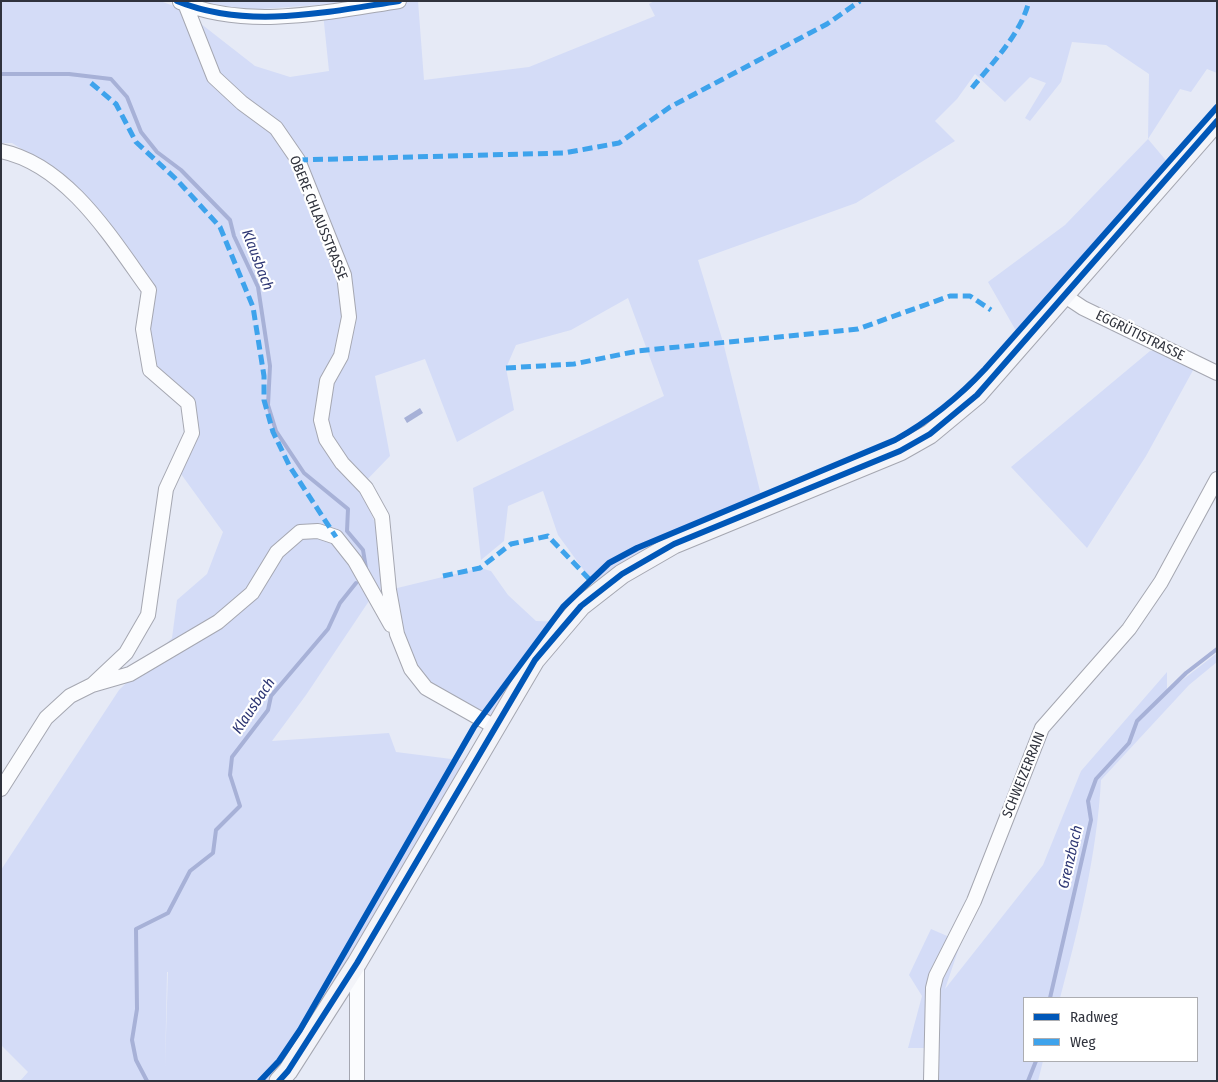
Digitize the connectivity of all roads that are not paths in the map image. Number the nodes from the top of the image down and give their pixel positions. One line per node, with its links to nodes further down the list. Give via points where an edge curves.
1 (399, 1): 2 (street, via 323,13 243,18)
2 (182, 2): 8 (street, OBERE CHLAUSSTRASSE, via 214,76 242,103 276,128 298,160 344,275 348,317 341,356 327,381 321,420 326,439 342,463 366,488 382,517)
3 (1217, 121): 5 (street)
4 (1, 151): 9 (street, via 14,153 56,177 97,218 149,290 143,330 150,370 188,404 192,433 166,489 148,615 126,654)
5 (1065, 296): 6 (street, EGGRÜTISTRASSE, via 1083,308); 10 (street, via 977,395 930,434 900,451 674,544 622,574 581,606 550,640)
6 (1217, 373)
7 (1217, 479): 15 (street, SCHWEIZERRAIN, via 1161,582 1134,621 1042,728 974,901 936,976)
8 (397, 634): 9 (street, via 355,561 336,537 318,531 300,532 277,552 252,593 218,622 130,674); 10 (street, OBERE CHLAUSSTRASSE, via 411,669 426,688)
9 (92, 685): 11 (street, via 70,696 46,718)
10 (495, 726): 12 (street)
11 (1, 789)
12 (357, 963): 13 (street); 14 (street)
13 (279, 1081)
14 (357, 1081)
15 (931, 1081)

